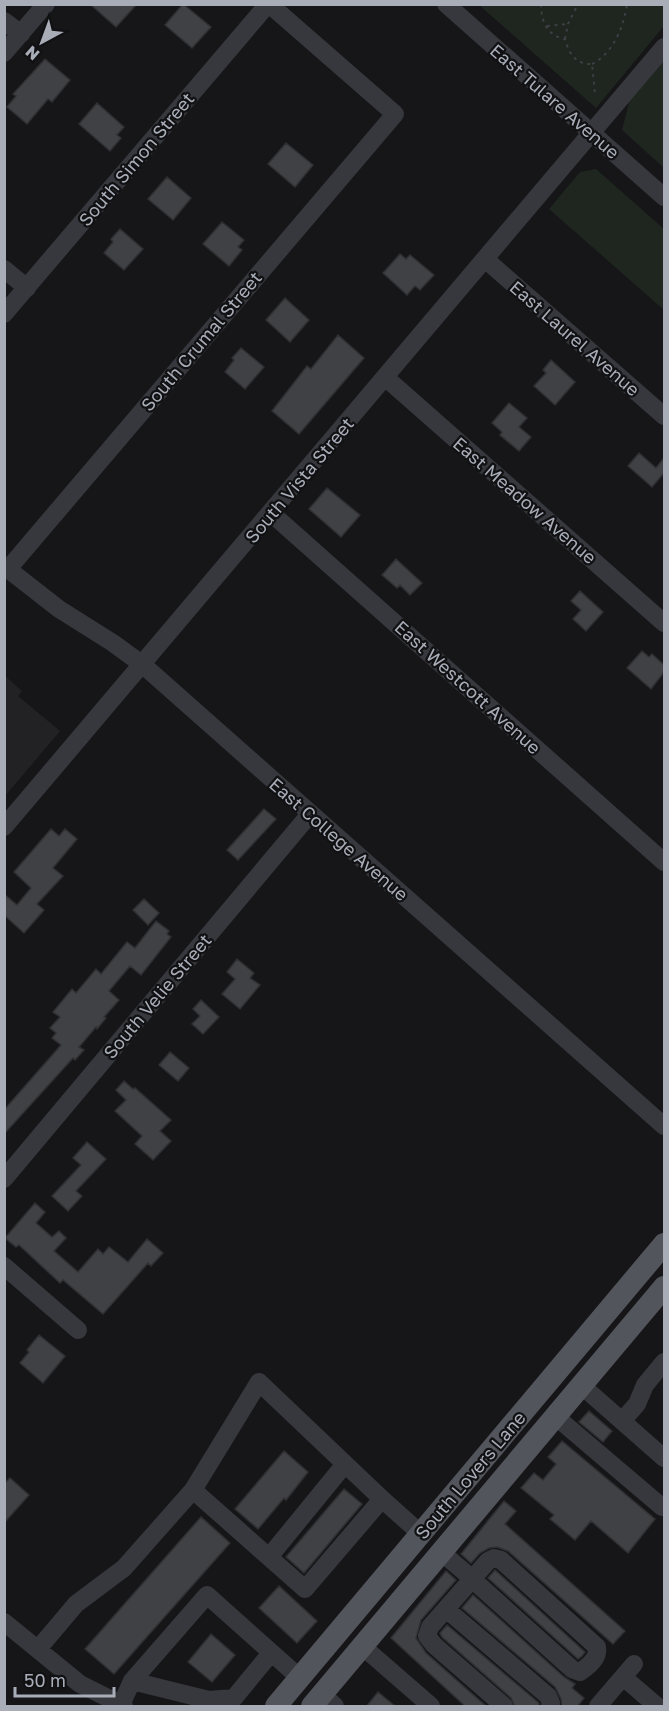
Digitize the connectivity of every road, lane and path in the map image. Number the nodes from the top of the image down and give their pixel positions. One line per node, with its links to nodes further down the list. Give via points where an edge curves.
1 (46, 4): 10 (street)
2 (269, 4): 20 (street, South Simon Street); 25 (street, South Crumal Street, via 395,114)
3 (446, 4): 16 (street, East Tulare Avenue)
4 (541, 4): 9 (path)
5 (578, 4): 8 (path)
6 (627, 4): 14 (path, via 620,33 611,48)
7 (4, 21): 10 (street)
8 (568, 24): 9 (path); 11 (path)
9 (545, 26): 11 (path, via 553,36)
10 (21, 34): 13 (street)
11 (565, 39): 14 (path, via 577,61)
12 (664, 47): 16 (street, South Vista Street)
13 (4, 53)
14 (592, 64): 15 (path)
15 (595, 94)
16 (592, 133): 17 (street, East Tulare Avenue); 18 (street, South Vista Street)
17 (664, 197)
18 (485, 259): 22 (street, South Vista Street); 23 (street, East Laurel Avenue)
19 (4, 269): 20 (street)
20 (27, 288): 21 (street, South Simon Street)
21 (4, 314)
22 (386, 378): 24 (street, South Vista Street); 26 (street, East Meadow Avenue)
23 (664, 416)
24 (271, 513): 27 (street, South Vista Street); 30 (street, East Westcott Avenue)
25 (6, 567): 27 (street, East College Avenue, via 59,609)
26 (664, 622)
27 (143, 665): 28 (street, East College Avenue); 29 (street, South Vista Street)
28 (310, 814): 31 (street, East College Avenue); 32 (street, South Velie Street)
29 (4, 827)
30 (664, 862)
31 (664, 1126)
32 (4, 1179)
33 (664, 1244): 41 (main road, South Lovers Lane)
34 (4, 1266): 36 (street)
35 (664, 1289): 38 (main road, South Lovers Lane)
36 (78, 1330)
37 (664, 1362): 40 (street)
38 (581, 1385): 39 (main road, South Lovers Lane); 40 (street)
39 (555, 1416): 46 (street); 48 (main road, South Lovers Lane)
40 (622, 1421): 42 (street)
41 (510, 1428): 47 (main road, South Lovers Lane); 48 (main road, via 490,1470 440,1533 437,1542)
42 (664, 1458)
43 (345, 1464): 44 (street, via 259,1382); 45 (street); 49 (street)
44 (193, 1490): 49 (street); 54 (street, via 124,1568 76,1604)
45 (382, 1499): 47 (street); 49 (street, via 305,1589)
46 (662, 1507)
47 (420, 1533): 53 (main road, via 420,1548 414,1560 358,1631); 56 (main road, South Lovers Lane)
48 (441, 1552): 50 (street); 53 (main road, South Lovers Lane)
49 (268, 1557)
50 (471, 1579): 50 (street, via 572,1669 580,1672 595,1659 598,1653 592,1641 501,1560 488,1561); 51 (street)
51 (446, 1609): 62 (street, via 430,1626 427,1636); 63 (street, via 548,1696)
52 (4, 1622): 54 (street)
53 (362, 1646): 58 (main road, South Lovers Lane); 61 (street)
54 (38, 1649): 59 (street, via 80,1684)
55 (272, 1653): 56 (street); 57 (street, via 234,1698 209,1700); 57 (street, via 207,1595)
56 (300, 1678): 60 (main road, South Lovers Lane)
57 (132, 1681): 59 (street)
58 (323, 1702)
59 (122, 1706)
60 (276, 1707)
61 (431, 1707)
62 (504, 1707)
63 (550, 1707)
64 (598, 1707): 65 (street, via 629,1670)
65 (657, 1707)

